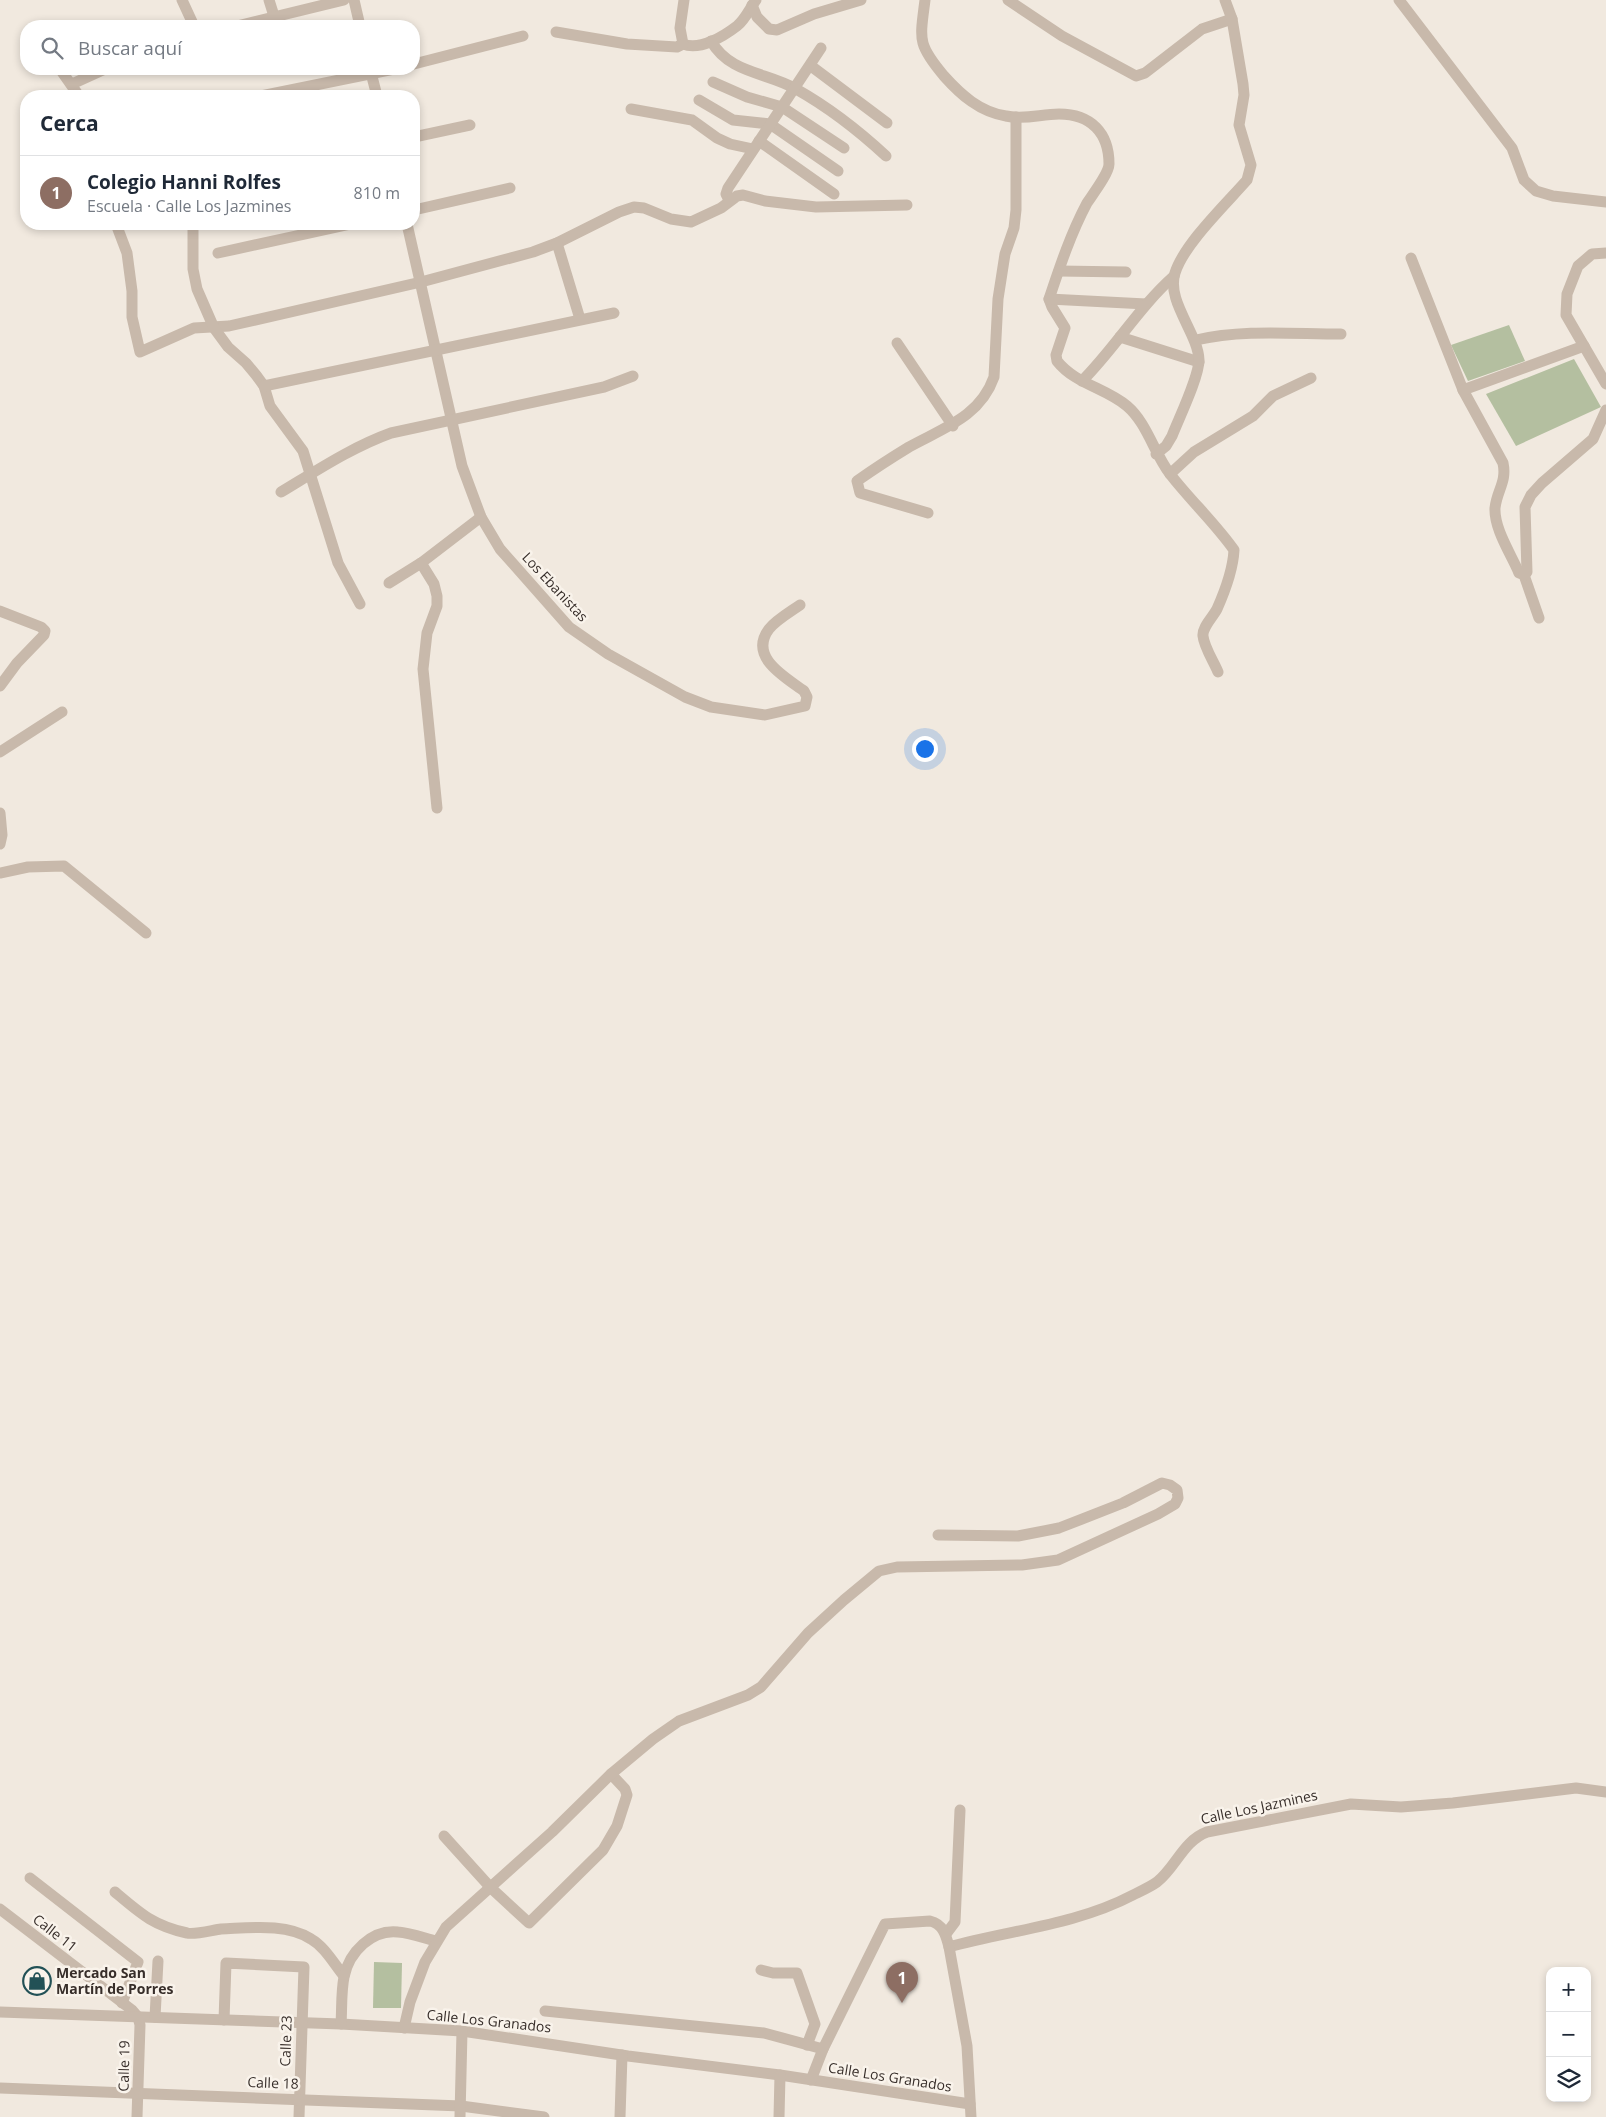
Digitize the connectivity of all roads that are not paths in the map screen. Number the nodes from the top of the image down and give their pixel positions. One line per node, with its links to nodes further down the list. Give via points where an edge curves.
1 (182, 0): 14 (street)
2 (269, 0): 12 (street)
3 (344, 0): 12 (street)
4 (354, 0): 16 (street)
5 (684, 0): 20 (street, via 680,28)
6 (861, 0): 11 (street, via 814,14 777,30 769,28 757,16)
7 (925, 0): 37 (street, via 921,43 927,56 962,96 988,110)
8 (1008, 0): 13 (street, via 1062,36 1136,76 1145,73 1202,29)
9 (1226, 0): 13 (street)
10 (1399, 0): 49 (street, via 1512,148 1524,180 1536,191 1553,196)
11 (754, 3): 19 (street, via 739,25)
12 (274, 16): 15 (street)
13 (1232, 19): 62 (street, via 1244,89 1239,126 1250,172 1247,180 1181,258)
14 (191, 20)
15 (259, 20)
16 (359, 20)
17 (556, 32): 20 (street, via 627,44 677,47)
18 (523, 36): 22 (street)
19 (711, 41): 20 (street, via 697,46); 30 (street, via 725,59)
20 (683, 44)
21 (821, 48): 23 (street)
22 (420, 62)
23 (811, 66): 30 (street); 38 (street)
24 (65, 75): 29 (street)
25 (92, 75): 29 (street)
26 (357, 75): 32 (street)
27 (372, 75): 33 (street)
28 (713, 82): 35 (street, via 746,97)
29 (72, 84): 31 (street)
30 (795, 88): 35 (street); 44 (street, via 865,137)
31 (76, 90)
32 (288, 90)
33 (376, 90)
34 (699, 100): 39 (street, via 733,120)
35 (782, 107): 39 (street); 43 (street)
36 (631, 109): 42 (street, via 692,120 723,141)
37 (1016, 117): 60 (street, via 1028,119 1060,114 1085,119 1101,131 1107,145 1109,166 1079,218); 84 (street, via 1016,210 998,299 994,377 979,404)
38 (887, 122)
39 (770, 124): 42 (street); 45 (street)
40 (470, 125): 41 (street)
41 (420, 136)
42 (756, 145): 47 (street); 48 (street, via 728,188)
43 (844, 148)
44 (886, 156)
45 (838, 171)
46 (510, 188): 51 (street)
47 (834, 194)
48 (729, 200): 50 (street, via 743,195 816,208); 56 (street, via 691,222 634,207)
49 (1606, 202)
50 (907, 205)
51 (420, 209)
52 (118, 230): 68 (street, via 127,253 132,317 140,352 188,330)
53 (193, 230): 68 (street, via 195,282)
54 (323, 230): 57 (street)
55 (408, 230): 63 (street, Los Ebanistas)
56 (557, 243): 63 (street); 67 (street)
57 (218, 253)
58 (1606, 253): 73 (street, via 1592,254 1578,266 1567,294 1566,315)
59 (1411, 258): 81 (street)
60 (1059, 271): 61 (street); 64 (street)
61 (1126, 272)
62 (1174, 276): 65 (street); 71 (street, via 1184,322)
63 (421, 282): 68 (street); 74 (street, Los Ebanistas)
64 (1049, 299): 65 (street); 78 (street, via 1065,328 1057,361)
65 (1146, 304): 70 (street)
66 (614, 314): 67 (street)
67 (580, 319): 74 (street)
68 (214, 328): 80 (street)
69 (1341, 334): 71 (street, via 1251,333)
70 (1120, 337): 75 (street); 78 (street)
71 (1196, 340): 75 (street)
72 (897, 343): 84 (street)
73 (1584, 346): 79 (street); 81 (street)
74 (436, 351): 80 (street); 83 (street, Los Ebanistas)
75 (1199, 362): 85 (street, via 1172,436)
76 (633, 376): 83 (street, via 604,387)
77 (1311, 378): 86 (street, via 1274,396 1253,416 1194,452)
78 (1082, 381): 85 (street, via 1128,406 1141,423)
79 (1606, 384)
80 (264, 386): 87 (street, via 270,406 303,451)
81 (1463, 390): 92 (street, via 1503,463 1506,474 1495,508 1496,521 1519,573)
82 (1606, 410): 92 (street, via 1593,439 1542,483 1525,507 1527,572)
83 (451, 420): 87 (street, via 391,432 373,439); 90 (street, Los Ebanistas, via 462,466)
84 (953, 426): 89 (street, via 892,457 857,481 860,494)
85 (1156, 454): 86 (street)
86 (1170, 474): 98 (street, via 1234,550 1234,563 1203,637)
87 (310, 475): 88 (street); 94 (street, via 338,563)
88 (281, 492)
89 (928, 513)
90 (481, 517): 91 (street); 95 (street, Los Ebanistas, via 500,549 569,627 625,664 685,697 711,707 765,715 805,706 807,697 804,690 770,664 763,653 769,629)
91 (421, 563): 93 (street); 102 (street, via 434,584 437,596 437,606 427,633 423,669)
92 (1524, 575): 97 (street)
93 (389, 583)
94 (360, 604)
95 (800, 605)
96 (0, 611): 99 (street, via 45,631)
97 (1539, 618)
98 (1218, 672)
99 (0, 686)
100 (62, 712): 101 (street)
101 (0, 752)
102 (438, 808)
103 (0, 813): 104 (street)
104 (0, 844)
105 (0, 873): 106 (street, via 28,867 64,866)
106 (146, 934)
107 (938, 1535): 108 (street, via 1018,1536 1059,1528 1123,1503 1162,1483 1176,1490 1178,1498 1175,1504 1158,1514 1058,1560 1022,1565 897,1567 879,1571 808,1633 761,1687 679,1721)
108 (611, 1774): 113 (street); 113 (street, via 628,1795 618,1826 603,1850 529,1923)
109 (1606, 1792): 118 (street, Calle Los Jazmines, via 1576,1788 1401,1807 1350,1804 1207,1832 1195,1836 1156,1882 1132,1896 1039,1927)
110 (960, 1810): 116 (street, via 955,1922)
111 (444, 1836): 113 (street)
112 (30, 1878): 122 (street, via 138,1962)
113 (491, 1888): 117 (street, via 446,1927)
114 (115, 1892): 121 (street, via 149,1920 190,1934 203,1930 262,1927 298,1932 321,1947)
115 (0, 1909): 122 (street, Calle 11)
116 (946, 1934): 118 (street); 133 (street, via 937,1922 885,1924)
117 (436, 1941): 121 (street, via 397,1932 380,1934 367,1940 353,1955); 130 (street, via 410,2002)
118 (949, 1947): 140 (street, via 968,2046)
119 (158, 1961): 126 (street)
120 (761, 1970): 132 (street, via 797,1973 815,2024)
121 (344, 1976): 129 (street)
122 (122, 2003): 125 (street, Calle 11)
123 (0, 2012): 125 (street, Calle Los Granados)
124 (545, 2012): 132 (street, via 755,2032)
125 (138, 2017): 126 (street, Calle Los Granados); 138 (street, Calle 19)
126 (154, 2017): 127 (street, Calle Los Granados)
127 (224, 2020): 128 (street, Calle Los Granados); 128 (street, Calle 23, via 226,1963 304,1966)
128 (302, 2023): 129 (street, Calle Los Granados); 139 (street, Calle 23)
129 (341, 2024): 130 (street, Calle Los Granados)
130 (404, 2028): 131 (street, Calle Los Granados)
131 (462, 2031): 134 (street, Calle Los Granados); 141 (street)
132 (807, 2045): 133 (street)
133 (823, 2049): 136 (street)
134 (622, 2055): 135 (street, Calle Los Granados); 145 (street)
135 (780, 2075): 136 (street, Calle Los Granados); 146 (street)
136 (811, 2080): 140 (street, Calle Los Granados)
137 (0, 2088): 138 (street, Calle 18)
138 (138, 2093): 139 (street, Calle 18); 142 (street, Calle 19)
139 (300, 2099): 141 (street, Calle 18); 143 (street, Calle 23)
140 (970, 2104): 147 (street)
141 (460, 2112): 144 (street, Calle 18)
142 (138, 2117)
143 (299, 2117)
144 (544, 2117)
145 (620, 2117)
146 (779, 2117)
147 (971, 2117)

